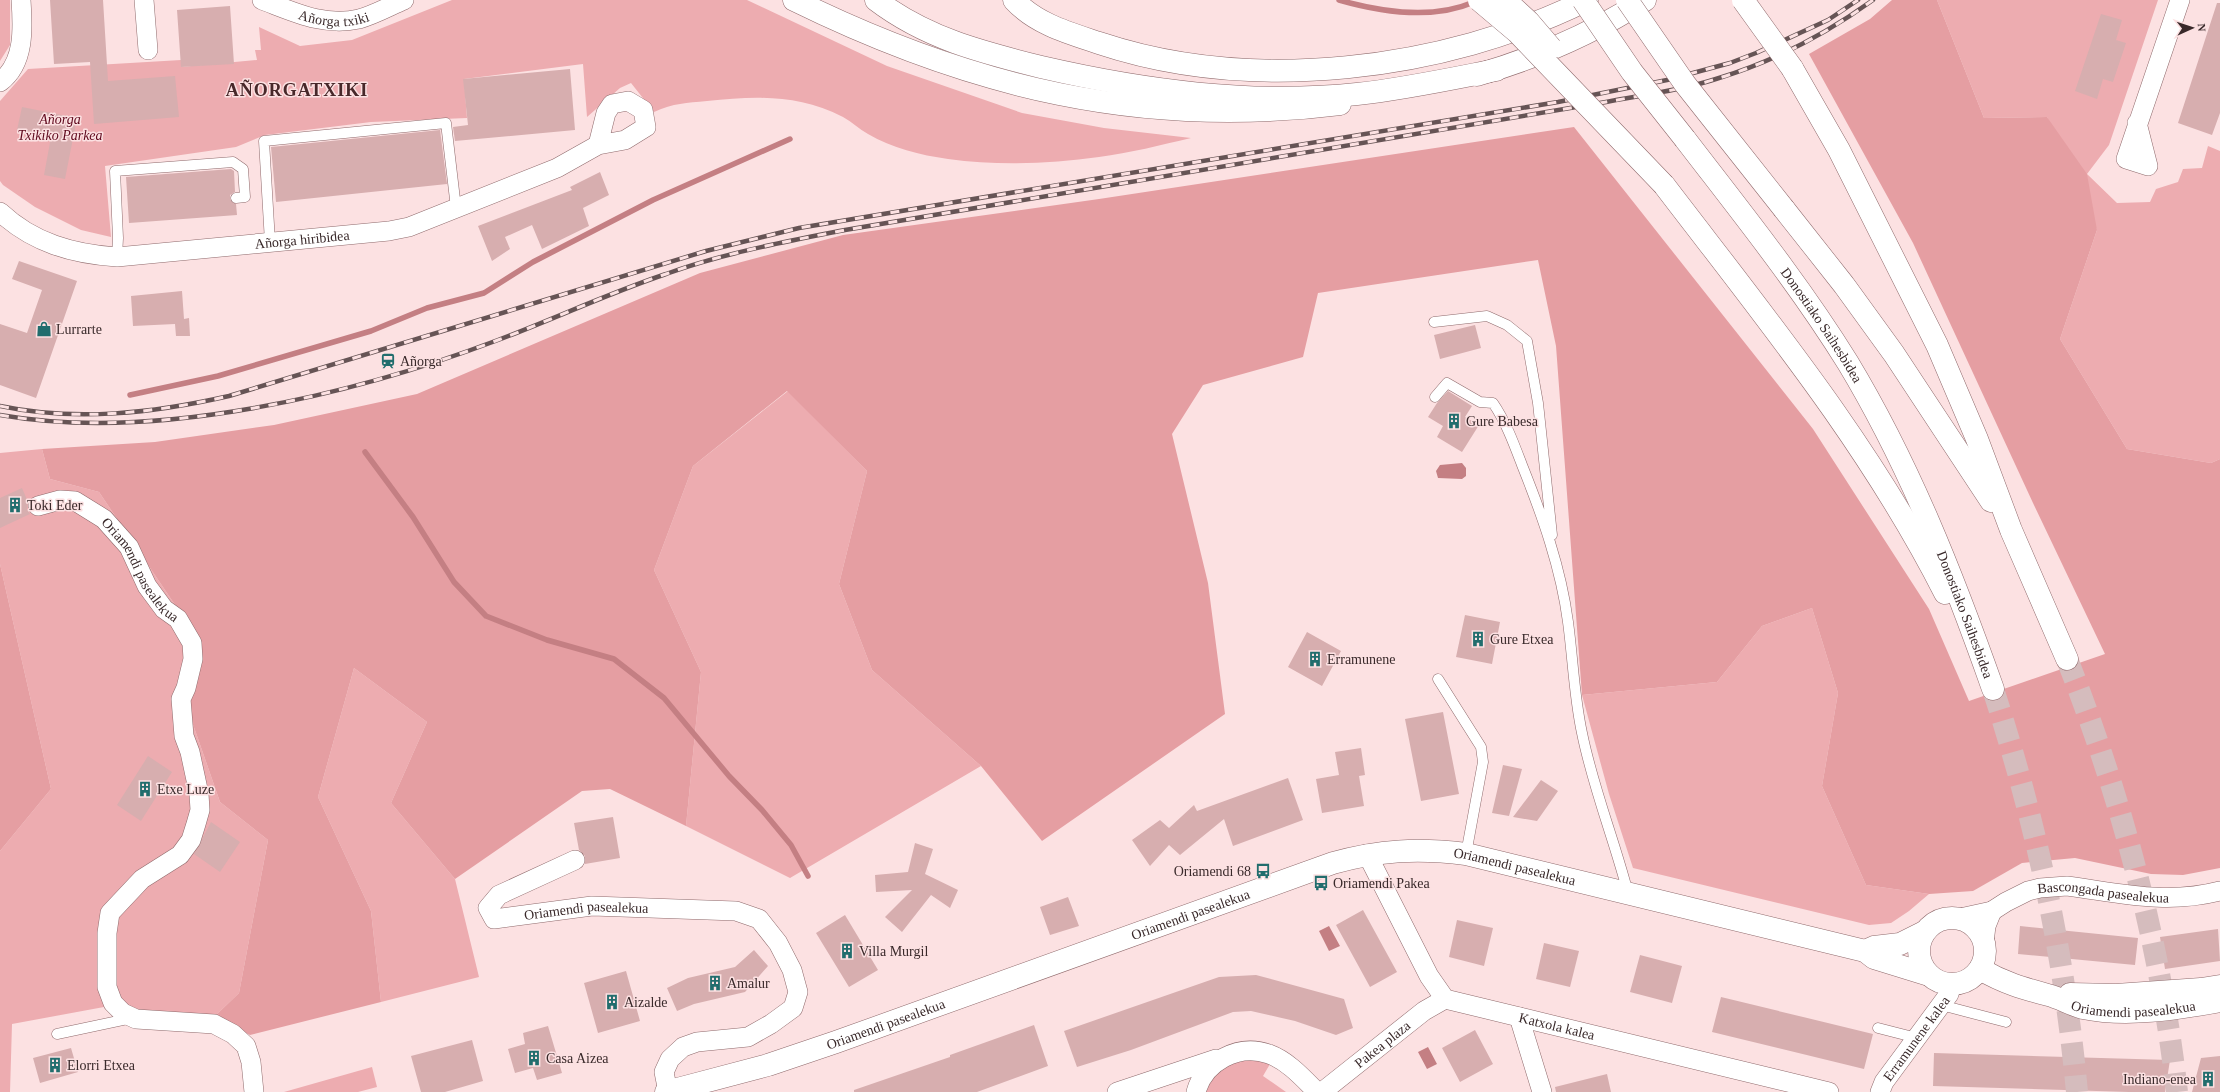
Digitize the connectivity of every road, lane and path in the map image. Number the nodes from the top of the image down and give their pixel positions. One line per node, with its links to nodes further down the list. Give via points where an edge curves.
1 (21, 0): 18 (street, via 23,28 18,60)
2 (144, 0): 16 (street)
3 (262, 0): 4 (street, Añorga txiki, via 317,20 334,22 360,19)
4 (404, 0)
5 (794, 0): 17 (main road, via 885,41 977,74 1072,98 1168,110 1247,112 1310,108 1404,94)
6 (876, 0): 17 (main road, via 900,18 938,37 1012,60 1162,90 1217,96 1310,97 1403,88)
7 (1014, 0): 11 (main road, via 1050,26 1116,49 1167,60 1264,70 1319,70 1417,58 1487,40 1527,28)
8 (1479, 0): 21 (main road, bridge, via 1517,32)
9 (1505, 0): 21 (main road, bridge, via 1528,21 1576,75)
10 (1583, 0): 21 (main road, Donostiako Saihesbidea, bridge, via 1632,72 1769,249 1847,363 1911,479 1958,592 1993,689 1925,553 1865,455)
11 (1587, 0)
12 (1627, 0): 30 (main road, bridge, via 1686,84 1844,285 1894,354)
13 (1645, 0): 17 (main road, via 1620,16 1540,54)
14 (1742, 0): 30 (main road, bridge, via 1792,68 1840,150 1937,345 1977,438)
15 (2180, 0): 19 (street)
16 (148, 50)
17 (1496, 70)
18 (0, 82)
19 (2137, 123)
20 (598, 145): 20 (street, Añorga hiribidea, via 606,113 612,104 628,101 643,110 646,127 625,140); 23 (street, Añorga hiribidea, via 557,168)
21 (1664, 185)
22 (236, 198): 26 (lane, via 245,197 243,169 233,162 115,170)
23 (456, 208): 25 (street, Añorga hiribidea, via 410,227 389,231); 25 (lane, via 446,123 264,141)
24 (0, 213): 26 (street, Añorga hiribidea, via 24,232 60,248)
25 (270, 242): 26 (street, Añorga hiribidea)
26 (117, 258)
27 (1434, 322): 31 (lane, via 1487,316 1507,325 1527,341 1539,410)
28 (1434, 397): 31 (lane, via 1447,383 1480,402 1493,403 1502,417 1538,504)
29 (38, 506): 53 (street, Oriamendi pasealekua, via 60,500 75,501 104,519 129,547 147,586 164,609 178,619 192,643 193,659 181,699 184,736 199,794 200,810 196,824 191,840 180,855 142,879 110,913 107,933 107,987 113,1003 123,1013)
30 (2011, 530): 32 (main road)
31 (1555, 561): 38 (lane, via 1568,621 1576,704 1585,748)
32 (2067, 659)
33 (1438, 679): 35 (lane, via 1481,747 1484,762)
34 (1367, 854): 35 (main road, Oriamendi pasealekua, via 1408,849); 49 (street, via 1428,976); 61 (main road, Oriamendi pasealekua, via 1333,863 836,1042 768,1065)
35 (1466, 854): 38 (main road, Oriamendi pasealekua)
36 (575, 860): 61 (street, Oriamendi pasealekua, via 499,895 488,908 494,919 592,906 736,911 759,919 778,943 792,970 798,992 793,1008 748,1036 697,1042 683,1048 670,1059 664,1072)
37 (2220, 891): 39 (street, Bascongada pasealekua, via 2183,899 2160,899 2054,886 2028,891)
38 (1628, 893): 43 (main road, Oriamendi pasealekua)
39 (1992, 911): 40 (street, Bascongada pasealekua); 42 (street, via 1986,926)
40 (1960, 918): 41 (main road, via 1936,921); 42 (main road, via 1976,927)
41 (1924, 932): 43 (main road, Oriamendi pasealekua, via 1900,944 1874,947); 45 (main road, via 1919,955 1921,964)
42 (1984, 943): 44 (main road, via 1985,952)
43 (1865, 951): 45 (main road, Oriamendi pasealekua, via 1874,958)
44 (1980, 969): 46 (main road, via 1968,980); 48 (main road, Oriamendi pasealekua, via 2005,983)
45 (1929, 975): 46 (main road, via 1942,983)
46 (1952, 984): 51 (street, Erramunene kalea)
47 (2220, 986): 48 (main road, Oriamendi pasealekua, via 2201,990 2116,995)
48 (2049, 995): 50 (main road, Oriamendi pasealekua, via 2082,1008 2116,1011 2156,1010)
49 (1445, 999): 52 (street, Katxola kalea); 65 (street, Pakea plaza, via 1424,1011)
50 (2220, 1001)
51 (1941, 1005): 54 (lane); 57 (street, Erramunene kalea)
52 (1519, 1017): 59 (street, Katxola kalea); 66 (street)
53 (134, 1018): 56 (lane); 60 (street, Oriamendi pasealekua, via 214,1024 233,1034 246,1046 251,1062)
54 (2006, 1022)
55 (1878, 1028): 57 (lane)
56 (57, 1034)
57 (1917, 1038): 67 (street, Erramunene kalea, via 1884,1082)
58 (1223, 1057): 62 (street); 63 (street, via 1206,1070); 64 (street, via 1244,1051 1268,1054 1293,1069)
59 (1819, 1091)
60 (254, 1092)
61 (667, 1092)
62 (1117, 1092)
63 (1196, 1092)
64 (1317, 1092)
65 (1322, 1092)
66 (1542, 1092)
67 (1880, 1092)

